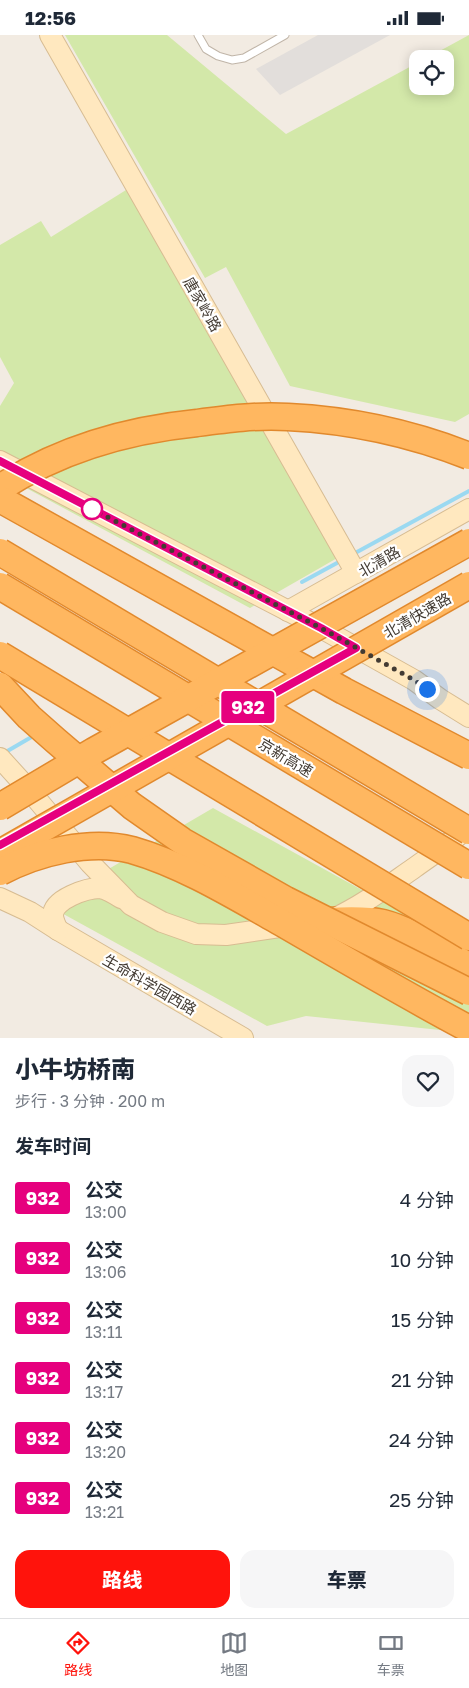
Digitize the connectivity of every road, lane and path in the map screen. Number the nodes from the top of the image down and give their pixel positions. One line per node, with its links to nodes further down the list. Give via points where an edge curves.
1 (50, 35): 11 (street, 唐家岭路)
2 (198, 35): 3 (lane, via 206,49 232,60 244,58)
3 (285, 35)
4 (469, 456): 6 (highway, bridge, via 372,427 286,417 237,418 172,425 87,445 44,463)
5 (0, 461): 16 (street)
6 (0, 488)
7 (0, 499): 20 (highway, bridge, via 344,691)
8 (469, 509): 11 (street, 北清路)
9 (469, 542): 22 (highway, bridge)
10 (0, 552): 24 (highway, 京新高速, bridge)
11 (356, 573): 16 (street, 北清路)
12 (469, 585): 15 (highway, 北清快速路, bridge)
13 (0, 586): 26 (highway, 京新高速, bridge)
14 (469, 597): 15 (highway, bridge)
15 (428, 609): 25 (highway, 北清快速路, bridge)
16 (288, 611): 19 (street, via 414,680)
17 (0, 655): 32 (highway, bridge)
18 (0, 686): 34 (highway, bridge, via 36,723 125,800 182,841 286,900)
19 (469, 717)
20 (469, 756)
21 (0, 758): 22 (street)
22 (10, 801): 29 (street, via 90,863)
23 (469, 826): 30 (street, via 354,909)
24 (469, 831)
25 (0, 853)
26 (469, 866)
27 (0, 872): 35 (highway, bridge, via 45,853 93,846 131,850 218,887)
28 (0, 898): 31 (street, 生命科学园西路)
29 (131, 905): 30 (street, via 162,922 196,934 226,935); 31 (street, via 102,888 83,890 59,903 53,911)
30 (329, 921): 33 (highway, via 350,919 383,923 415,935)
31 (58, 930): 36 (street, 生命科学园西路)
32 (469, 937)
33 (469, 966)
34 (469, 993)
35 (469, 1029)
36 (243, 1038)

